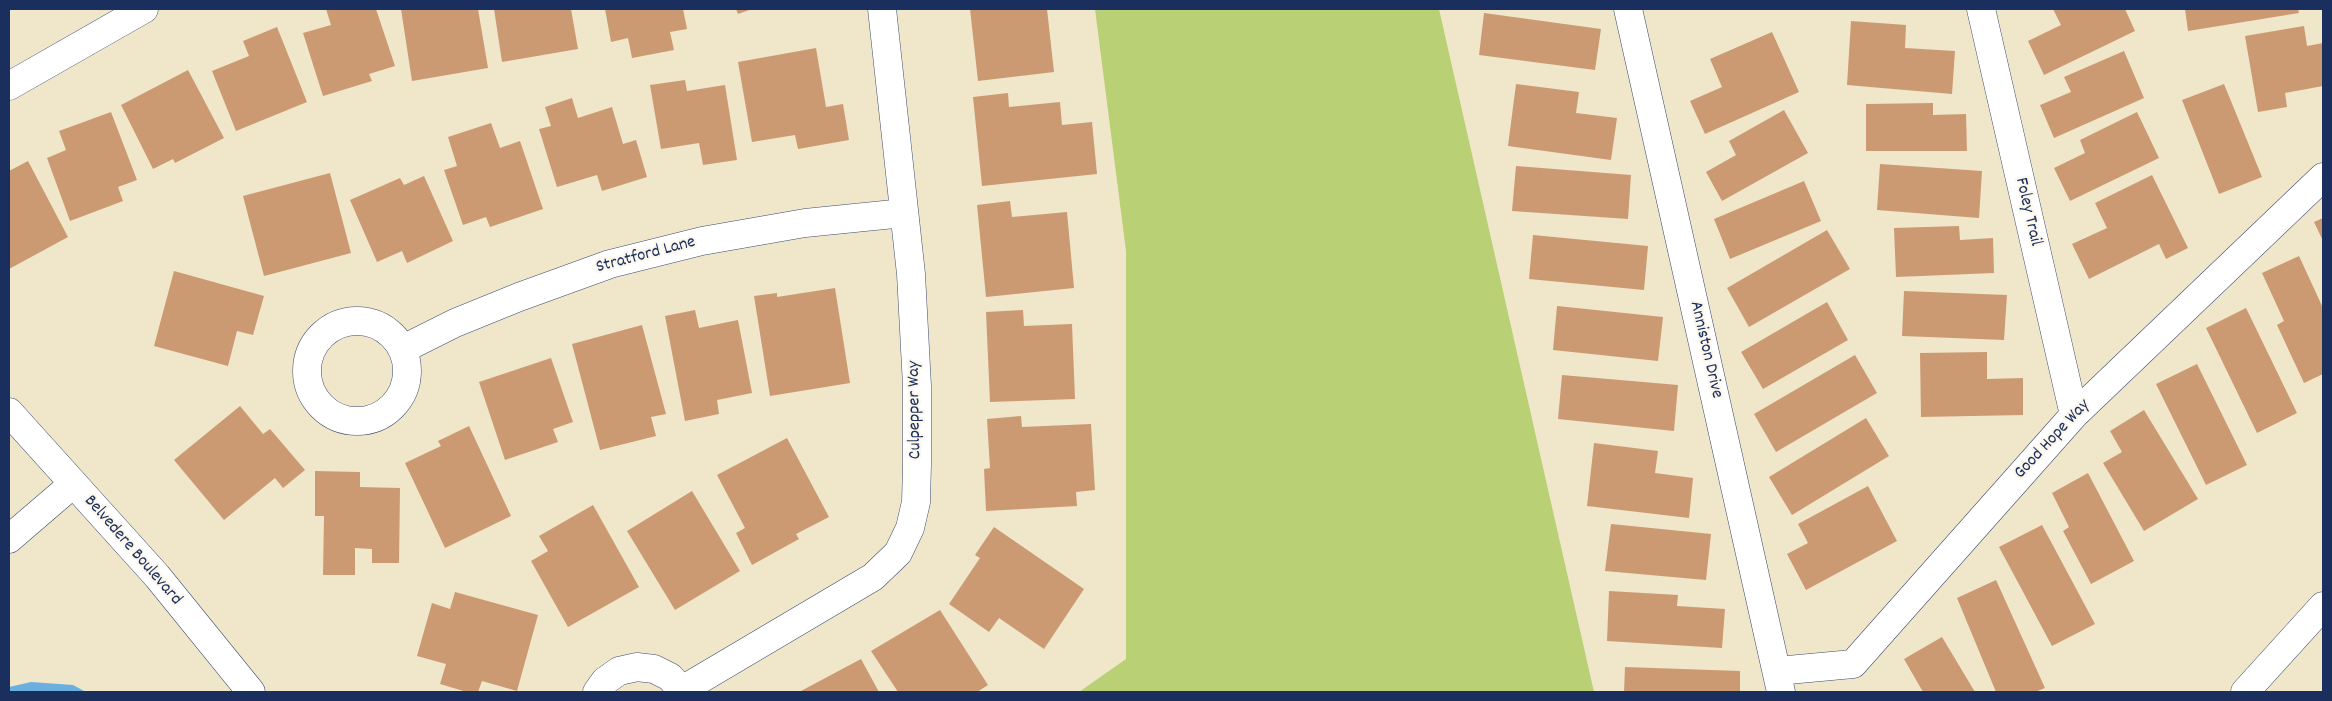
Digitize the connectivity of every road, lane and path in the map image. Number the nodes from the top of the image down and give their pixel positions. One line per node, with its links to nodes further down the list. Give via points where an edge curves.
1 (144, 9): 5 (street)
2 (882, 9): 7 (street, Culpepper Way)
3 (1628, 9): 14 (street, Anniston Drive)
4 (1981, 9): 10 (street, Foley Trail)
5 (9, 86)
6 (2323, 177): 10 (street, Good Hope Way)
7 (904, 213): 8 (street, Stratford Lane, via 711,239 610,264 510,300); 15 (street, Culpepper Way, via 917,386 916,502 910,528 898,554 873,577)
8 (403, 349)
9 (9, 412): 11 (street, Belvedere Boulevard)
10 (2074, 415): 14 (street, Good Hope Way, via 1853,664)
11 (73, 484): 12 (street); 16 (street, Belvedere Boulevard, via 157,576)
12 (9, 539)
13 (2323, 606): 18 (street)
14 (1779, 682)
15 (682, 691): 17 (street, Culpepper Way, via 670,677 654,669 637,667 619,671)
16 (251, 692)
17 (597, 692)
18 (2245, 692)

